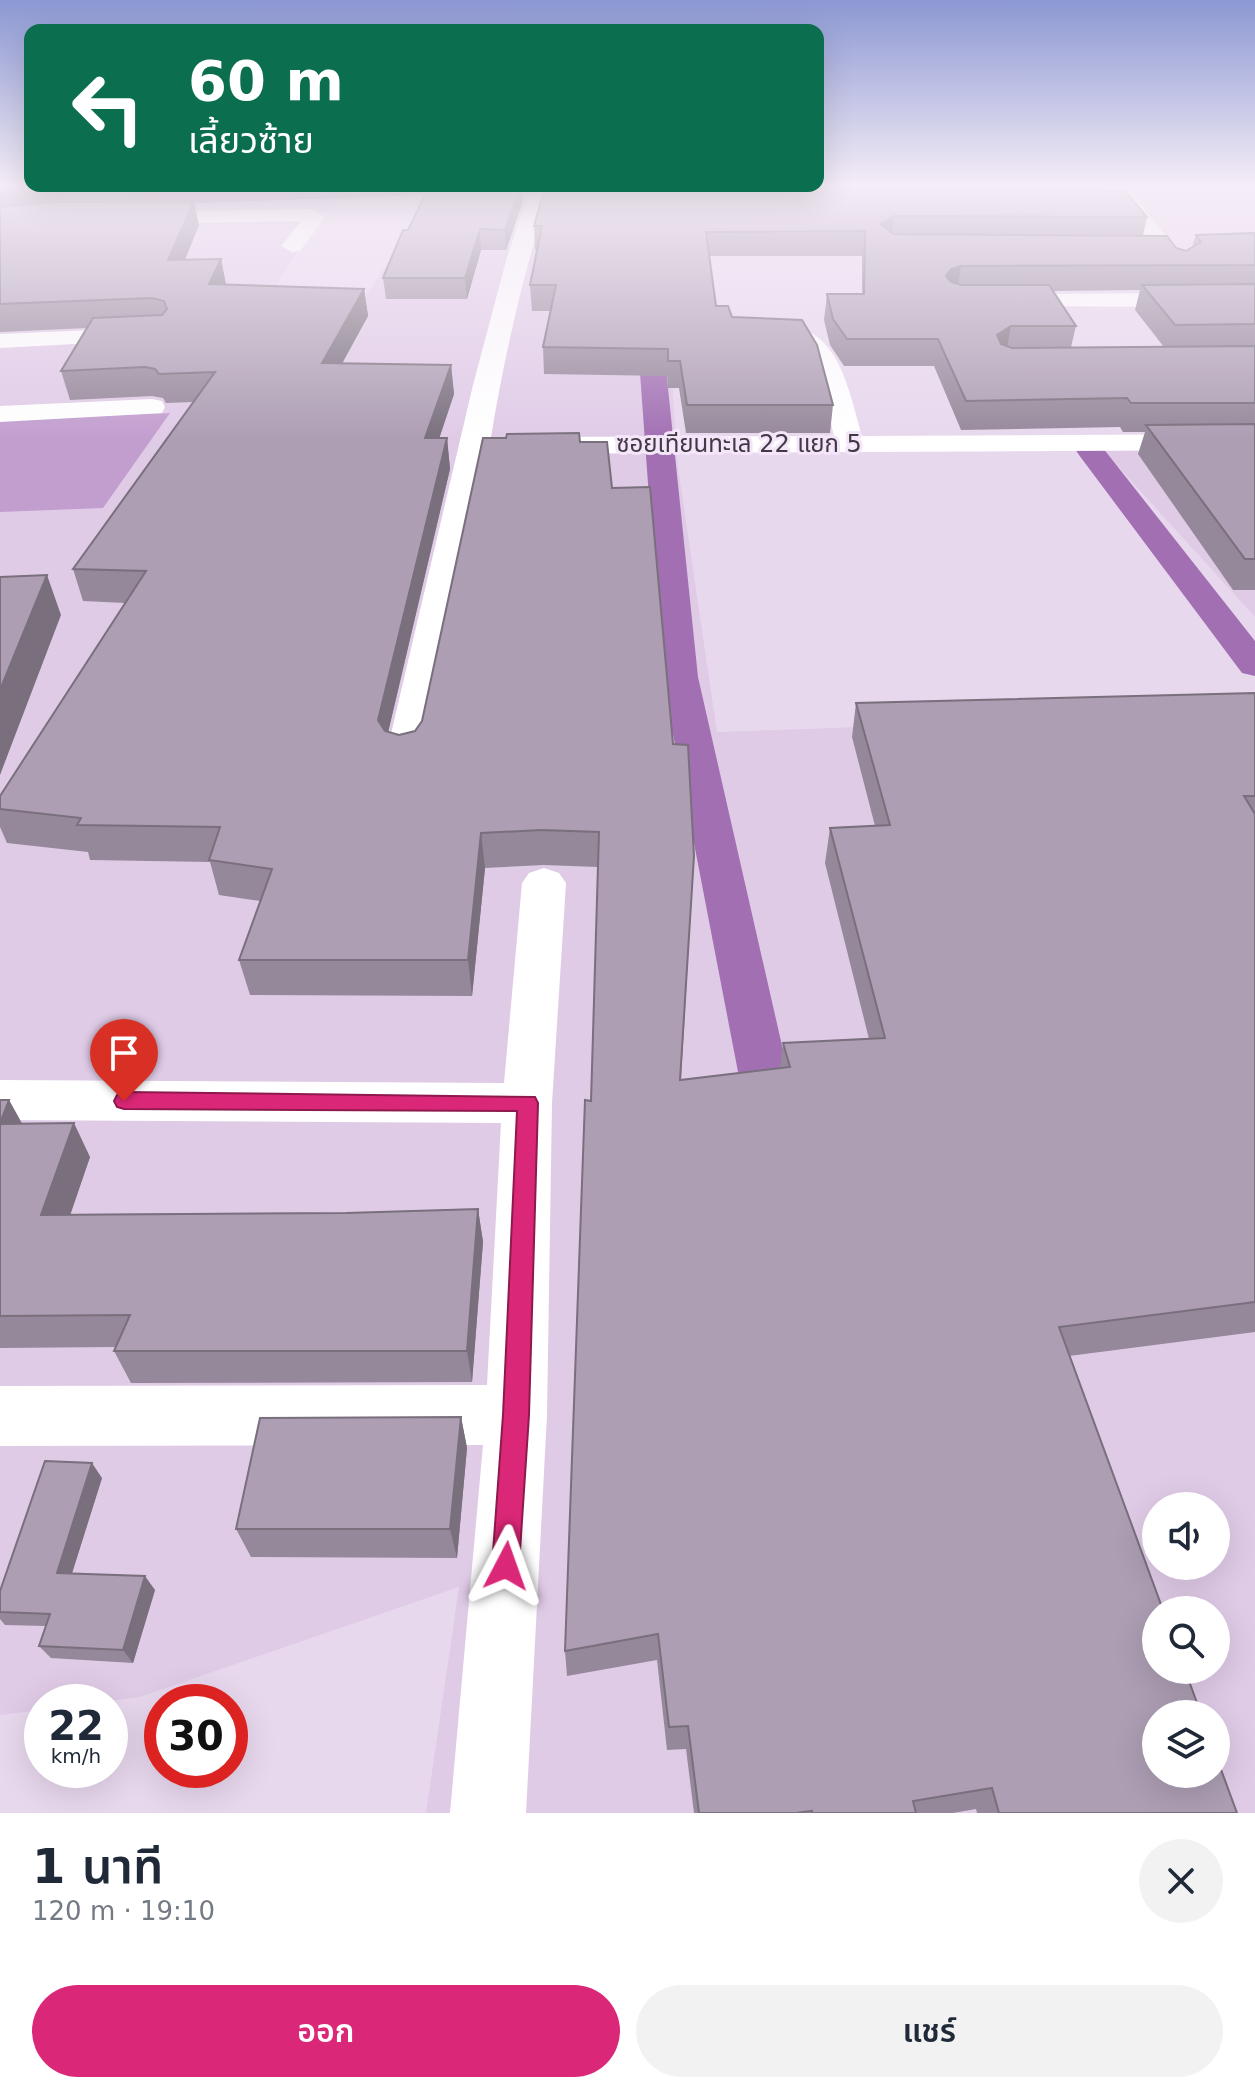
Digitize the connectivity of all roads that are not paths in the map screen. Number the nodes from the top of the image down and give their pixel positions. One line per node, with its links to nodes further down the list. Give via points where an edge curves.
1 (514, 272): 14 (street)
2 (1186, 272): 5 (street)
3 (1255, 300): 5 (street)
4 (973, 301): 5 (street)
5 (1213, 301): 9 (street)
6 (741, 334): 13 (street, via 810,338 830,371)
7 (159, 335): 8 (street)
8 (0, 341)
9 (1250, 357)
10 (152, 407): 11 (street)
11 (0, 414)
12 (1255, 442): 13 (street, ซอยเทียนทะเล 22 แยก 5)
13 (850, 443): 14 (street, ซอยเทียนทะเล 22 แยก 5)
14 (475, 446): 15 (street)
15 (405, 755)
16 (544, 883): 18 (street)
17 (0, 1100): 18 (street)
18 (527, 1103): 19 (street)
19 (516, 1415): 20 (street); 21 (street)
20 (0, 1416)
21 (488, 1813)

